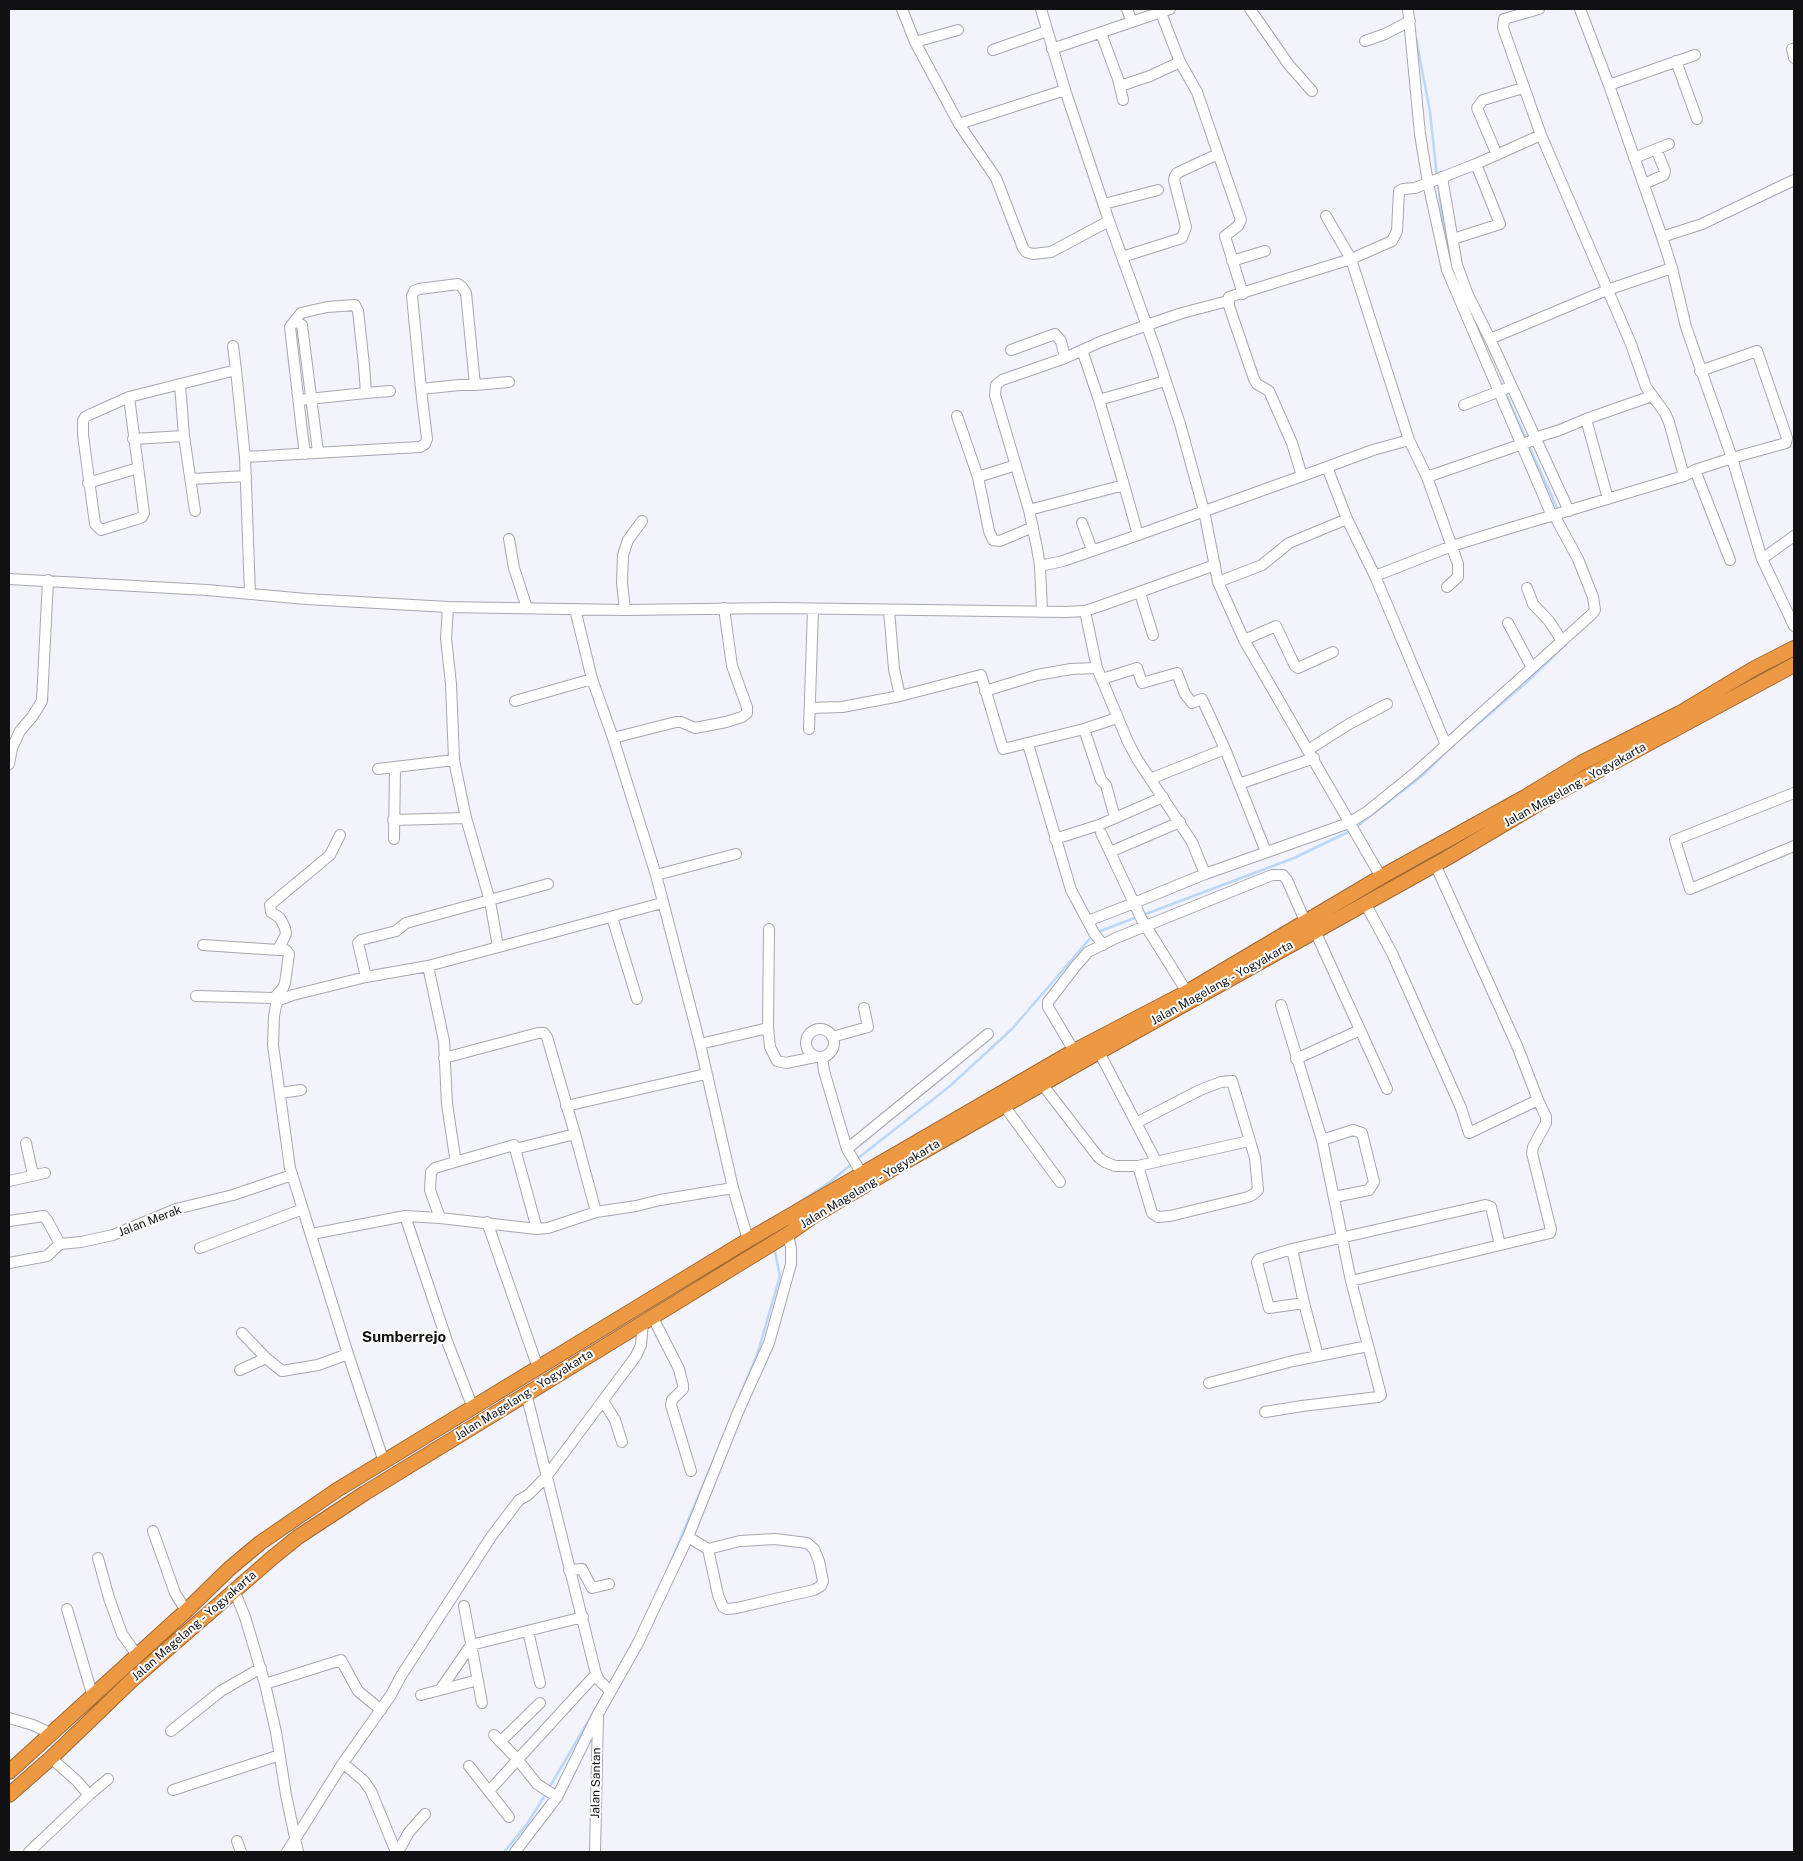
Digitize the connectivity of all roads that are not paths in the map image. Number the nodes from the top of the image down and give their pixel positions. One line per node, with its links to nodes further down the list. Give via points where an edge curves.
1 (902, 9): 15 (street)
2 (1041, 9): 12 (street)
3 (1127, 9): 10 (street)
4 (1250, 9): 25 (street, via 1289,65)
5 (1408, 9): 9 (street)
6 (1539, 9): 23 (street, via 1502,22)
7 (1580, 9): 21 (street)
8 (1165, 11): 10 (street); 20 (street)
9 (1410, 21): 14 (street); 36 (street, via 1420,134)
10 (1132, 22): 13 (street)
11 (958, 30): 15 (street)
12 (1047, 30): 16 (street); 17 (street)
13 (1100, 33): 16 (street); 22 (street)
14 (1365, 41)
15 (915, 42): 28 (street)
16 (1052, 49): 24 (street)
17 (993, 50)
18 (1695, 55): 19 (street)
19 (1676, 61): 21 (street); 27 (street)
20 (1180, 62): 22 (street); 32 (street, via 1197,92)
21 (1609, 85): 34 (street)
22 (1120, 86): 26 (street)
23 (1523, 88): 29 (street); 33 (street, via 1483,100 1477,108)
24 (1065, 90): 28 (street); 40 (street)
25 (1312, 91)
26 (1123, 100)
27 (1697, 119)
28 (959, 124): 42 (street, via 996,178 1026,252 1051,252)
29 (1540, 134): 33 (street); 50 (street)
30 (1669, 144): 31 (street)
31 (1656, 149): 34 (street); 38 (street, via 1664,175)
32 (1218, 154): 46 (street, via 1175,176 1185,235); 48 (street, via 1241,220 1225,236)
33 (1497, 154): 35 (street)
34 (1634, 158): 38 (street)
35 (1476, 164): 36 (street); 44 (street, via 1500,224)
36 (1435, 180): 44 (street); 47 (street, via 1398,191 1397,232 1392,241); 67 (street, via 1447,270)
37 (1794, 180): 43 (street, via 1702,224)
38 (1644, 184): 43 (street)
39 (1158, 190): 40 (street)
40 (1104, 204): 42 (street)
41 (1326, 216): 47 (street)
42 (1109, 221): 46 (street)
43 (1662, 236): 49 (street)
44 (1452, 239): 55 (street, via 1468,295)
45 (1265, 251): 48 (street)
46 (1122, 258): 54 (street)
47 (1351, 259): 51 (street); 80 (street)
48 (1232, 261): 51 (street)
49 (1672, 268): 50 (street); 61 (street)
50 (1607, 290): 55 (street); 70 (street)
51 (1243, 294): 52 (street, via 1231,296)
52 (1228, 301): 54 (street); 91 (street, via 1254,379 1269,391)
53 (295, 321): 69 (street, via 301,313 355,305); 72 (street, via 302,325); 73 (street, via 290,327)
54 (1146, 325): 58 (street); 62 (street)
55 (1490, 339): 67 (street)
56 (233, 346): 60 (street)
57 (1011, 350): 59 (street, via 1055,334)
58 (1082, 350): 59 (street); 74 (street)
59 (1064, 358): 86 (street, via 996,385 995,395)
60 (236, 370): 64 (street); 84 (street)
61 (1700, 370): 85 (street); 85 (street, via 1757,351 1786,443)
62 (1165, 381): 74 (street); 101 (street)
63 (509, 382): 65 (street)
64 (180, 384): 71 (street); 78 (street)
65 (475, 385): 66 (street); 66 (street, via 466,293 458,284 419,289 412,296)
66 (422, 389): 82 (street, via 426,439 423,445)
67 (1505, 389): 75 (street); 81 (street); 81 (street)
68 (390, 391): 69 (street)
69 (366, 393): 72 (street)
70 (1652, 396): 77 (street); 92 (street, via 1669,422)
71 (129, 397): 79 (street); 96 (street, via 90,414 83,421)
72 (312, 399): 73 (street); 82 (street)
73 (299, 400): 83 (street)
74 (1100, 400): 97 (street)
75 (1464, 404)
76 (957, 416): 93 (street)
77 (1586, 419): 81 (street); 98 (street)
78 (184, 436): 79 (street); 95 (street)
79 (133, 439): 88 (street)
80 (1409, 440): 87 (street); 94 (street)
81 (1528, 442): 94 (street); 102 (street); 102 (street)
82 (318, 452): 83 (street)
83 (306, 454): 84 (street)
84 (245, 457): 90 (street)
85 (1732, 458): 89 (street); 112 (street)
86 (1016, 465): 93 (street); 99 (street)
87 (1327, 467): 91 (street); 103 (street)
88 (138, 468): 96 (street); 96 (street, via 144,510 142,517 103,531 94,524)
89 (1695, 470): 92 (street); 113 (street)
90 (246, 476): 95 (street); 123 (street)
91 (1302, 476): 101 (street)
92 (1684, 476): 98 (street)
93 (978, 477): 106 (street, via 993,540 1000,541)
94 (1428, 477): 110 (street)
95 (191, 478): 100 (street)
96 (88, 483)
97 (1124, 485): 99 (street); 107 (street)
98 (1608, 499): 102 (street)
99 (1029, 510): 106 (street)
100 (195, 511)
101 (1204, 511): 107 (street); 114 (street)
102 (1559, 514): 110 (street); 136 (street, via 1595,604 1592,614)
103 (1347, 520): 116 (street); 119 (street, via 1289,543 1262,565)
104 (642, 521): 129 (street, via 628,540 623,555)
105 (1082, 523): 111 (street)
106 (1033, 527): 115 (street)
107 (1138, 535): 111 (street)
108 (1794, 536): 112 (street)
109 (509, 539): 125 (street)
110 (1452, 546): 116 (street); 120 (street, via 1459,571 1458,577)
111 (1092, 550): 115 (street)
112 (1762, 559): 134 (street)
113 (1730, 560)
114 (1215, 565): 119 (street); 122 (street)
115 (1040, 566): 132 (street)
116 (1375, 576): 154 (street)
117 (9, 579): 118 (street)
118 (48, 580): 123 (street); 159 (street, via 42,700 20,731)
119 (1218, 582): 137 (street)
120 (1447, 587)
121 (1527, 588): 136 (street, via 1535,607)
122 (1140, 593): 131 (street); 135 (street)
123 (250, 594): 124 (street)
124 (448, 607): 125 (street); 158 (street, via 446,638)
125 (526, 608): 128 (street)
126 (724, 608): 127 (street); 129 (street); 153 (street, via 732,666 747,713 726,722 695,728 676,722)
127 (813, 608): 130 (street); 149 (street)
128 (575, 609): 129 (street); 143 (street)
129 (625, 610)
130 (889, 610): 132 (street); 146 (street, via 894,669)
131 (1085, 611): 132 (street); 141 (street)
132 (1042, 612)
133 (1508, 623): 142 (street)
134 (1794, 626)
135 (1153, 635)
136 (1560, 639): 142 (street)
137 (1244, 640): 139 (street, via 1276,626 1298,668); 157 (street)
138 (1794, 648): 182 (highway, Jalan Magelang - Yogyakarta, via 1581,763)
139 (1333, 652)
140 (1794, 665): 179 (highway, Jalan Magelang - Yogyakarta, via 1553,795)
141 (1097, 668): 144 (street); 145 (street, via 1037,675)
142 (1532, 668): 154 (street)
143 (592, 679): 147 (street); 153 (street)
144 (1102, 679): 150 (street); 156 (street, via 1136,668 1142,683 1177,673 1192,703 1202,699)
145 (985, 691): 146 (street, via 981,675); 155 (street, via 1003,750)
146 (900, 696): 149 (street, via 842,707)
147 (515, 701)
148 (1387, 704): 157 (street, via 1349,724)
149 (810, 708): 152 (street)
150 (1117, 718): 151 (street); 162 (street)
151 (1084, 729): 155 (street); 167 (street)
152 (809, 730)
153 (613, 738): 181 (street)
154 (1445, 743): 170 (street, via 1415,773)
155 (1028, 744): 174 (street)
156 (1225, 749): 162 (street); 163 (street)
157 (1311, 754): 163 (street); 170 (street)
158 (454, 760): 160 (street); 166 (street)
159 (9, 764)
160 (395, 768): 161 (street); 168 (street)
161 (378, 769)
162 (1150, 779): 165 (street)
163 (1239, 784): 177 (street)
164 (1794, 793): 175 (street, via 1675,840 1690,889)
165 (1163, 797): 167 (street); 169 (street)
166 (466, 818): 168 (street); 184 (street)
167 (1115, 818): 174 (street)
168 (393, 820): 173 (street)
169 (1180, 822): 176 (street); 180 (street)
170 (1350, 824): 177 (street); 182 (street)
171 (1102, 833): 176 (street)
172 (340, 835): 195 (street, via 330,855 270,905 271,912 280,918 285,928 286,934)
173 (394, 839)
174 (1055, 839): 189 (street, via 1071,890)
175 (1794, 846)
176 (1110, 852): 187 (street)
177 (1266, 852): 180 (street)
178 (736, 854): 181 (street)
179 (1435, 864): 186 (highway, Jalan Magelang - Yogyakarta); 219 (street)
180 (1206, 874): 187 (street)
181 (656, 875): 185 (street)
182 (1381, 877): 190 (highway, Jalan Magelang - Yogyakarta)
183 (548, 884): 184 (street)
184 (490, 901): 194 (street); 197 (street, via 406,923 396,931 360,940)
185 (662, 903): 188 (street); 208 (street)
186 (1365, 904): 190 (highway, Jalan Magelang - Yogyakarta); 219 (street, via 1392,952 1469,1133)
187 (1140, 915): 189 (street); 190 (street, via 1278,874 1283,875); 193 (street); 198 (street)
188 (612, 917): 194 (street); 201 (street)
189 (1088, 922): 193 (street)
190 (1310, 926): 198 (highway, Jalan Magelang - Yogyakarta); 205 (street); 210 (highway, Jalan Magelang - Yogyakarta)
191 (769, 929): 204 (street)
192 (203, 945): 195 (street)
193 (1103, 945): 209 (street, via 1088,952 1048,1002)
194 (498, 948): 196 (street)
195 (278, 950): 200 (street, via 288,952 288,968)
196 (428, 966): 197 (street); 212 (street, via 444,1041)
197 (366, 977): 200 (street)
198 (1187, 992): 209 (highway, Jalan Magelang - Yogyakarta)
199 (196, 996): 200 (street)
200 (277, 999): 218 (street, via 273,1045)
201 (637, 999)
202 (1281, 1006): 213 (street)
203 (864, 1008): 207 (street, via 868,1027)
204 (768, 1028): 208 (street); 211 (street, via 770,1047 777,1061 786,1063)
205 (1360, 1030): 213 (street); 216 (street)
206 (988, 1034): 228 (street)
207 (832, 1037): 211 (street, via 833,1048 826,1056); 211 (street, via 820,1029 810,1034 806,1047)
208 (700, 1044): 214 (street)
209 (1074, 1050): 231 (highway, Jalan Magelang - Yogyakarta)
210 (1099, 1052): 215 (highway, Jalan Magelang - Yogyakarta); 222 (street)
211 (818, 1057): 228 (street)
212 (444, 1058): 220 (street, via 544,1033); 229 (street)
213 (1296, 1059): 224 (street)
214 (706, 1074): 220 (street); 239 (street)
215 (1042, 1084): 221 (highway, Jalan Magelang - Yogyakarta); 232 (street, via 1099,1158 1115,1166)
216 (1387, 1089)
217 (301, 1090): 218 (street)
218 (280, 1093): 235 (street)
219 (1538, 1100): 253 (street, via 1546,1122 1533,1147 1533,1163 1551,1230 1550,1233)
220 (566, 1106): 223 (street)
221 (1005, 1106): 231 (highway, Jalan Magelang - Yogyakarta); 238 (street)
222 (1136, 1123): 225 (street, via 1200,1090 1229,1081 1233,1084); 230 (street)
223 (575, 1134): 227 (street); 242 (street)
224 (1322, 1140): 240 (street); 240 (street, via 1353,1130 1362,1133 1374,1182 1369,1190)
225 (1249, 1141): 230 (street); 232 (street, via 1258,1181 1258,1190 1254,1194 1170,1216 1158,1217 1152,1213)
226 (26, 1143): 236 (street)
227 (515, 1149): 229 (street, via 514,1145); 247 (street)
228 (849, 1153): 233 (street)
229 (455, 1162): 244 (street, via 434,1168 431,1172 430,1190)
230 (1156, 1162): 232 (street)
231 (892, 1163): 233 (highway, Jalan Magelang - Yogyakarta); 248 (highway, Jalan Magelang - Yogyakarta, via 812,1217)
232 (1138, 1166)
233 (860, 1172): 248 (highway, Jalan Magelang - Yogyakarta)
234 (45, 1173): 236 (street)
235 (292, 1174): 241 (street); 252 (street, Jalan Merak, via 233,1195 176,1209 113,1235)
236 (33, 1175): 237 (street)
237 (9, 1181)
238 (1060, 1182)
239 (734, 1188): 242 (street); 251 (street)
240 (1334, 1197): 250 (street)
241 (303, 1209): 249 (street); 254 (street)
242 (596, 1212): 247 (street)
243 (405, 1216): 244 (street); 249 (street); 270 (street)
244 (440, 1218): 246 (street)
245 (9, 1221): 252 (street, via 44,1216)
246 (488, 1222): 247 (street); 265 (street)
247 (537, 1229)
248 (784, 1229): 251 (highway, Jalan Magelang - Yogyakarta); 259 (highway, Jalan Magelang - Yogyakarta, via 773,1243); 279 (street, via 791,1248 790,1264 769,1343)
249 (312, 1234): 262 (street)
250 (1343, 1237): 253 (street, via 1485,1205 1491,1207); 255 (street); 257 (street)
251 (753, 1238): 265 (highway, Jalan Magelang - Yogyakarta)
252 (60, 1244): 256 (street, Jalan Merak, via 47,1256)
253 (1500, 1245): 257 (street)
254 (200, 1248)
255 (1292, 1249): 258 (street); 258 (street, via 1257,1262 1269,1308)
256 (9, 1263)
257 (1351, 1281): 261 (street)
258 (1304, 1303): 263 (street)
259 (647, 1319): 268 (highway, Jalan Magelang - Yogyakarta); 269 (street, via 636,1356); 276 (street, via 679,1369 683,1389 671,1405)
260 (242, 1333): 264 (street)
261 (1368, 1346): 263 (street); 271 (street, via 1380,1396)
262 (348, 1354): 264 (street, via 318,1365 285,1371); 275 (street)
263 (1318, 1356): 267 (street)
264 (266, 1358): 266 (street)
265 (538, 1368): 270 (highway, Jalan Magelang - Yogyakarta)
266 (240, 1370)
267 (1209, 1383)
268 (526, 1393): 274 (highway, Jalan Magelang - Yogyakarta); 277 (street)
269 (603, 1402): 273 (street, via 615,1420); 277 (street)
270 (473, 1408): 272 (highway, Jalan Magelang - Yogyakarta)
271 (1265, 1412)
272 (425, 1436): 274 (highway); 275 (highway, Jalan Magelang - Yogyakarta)
273 (622, 1442)
274 (431, 1452): 284 (highway, Jalan Magelang - Yogyakarta, via 298,1537)
275 (384, 1462): 287 (highway, Jalan Magelang - Yogyakarta, via 260,1543)
276 (691, 1471)
277 (546, 1477): 282 (street); 303 (street, via 519,1500 491,1537)
278 (153, 1532): 287 (street, via 175,1593)
279 (688, 1537): 280 (street); 298 (street, via 638,1643)
280 (708, 1549): 280 (street, via 718,1595 727,1609 814,1590 823,1581 814,1549 807,1543 774,1539)
281 (98, 1558): 291 (street, via 122,1634)
282 (569, 1570): 283 (street, via 582,1569 592,1588); 288 (street)
283 (609, 1584)
284 (234, 1590): 292 (street); 309 (highway, Jalan Magelang - Yogyakarta)
285 (464, 1606): 290 (street)
286 (67, 1609): 300 (street)
287 (186, 1611): 291 (highway, Jalan Magelang - Yogyakarta)
288 (583, 1617): 289 (street); 293 (street)
289 (528, 1631): 290 (street); 295 (street)
290 (471, 1645): 294 (street); 297 (street)
291 (137, 1655): 300 (highway, Jalan Magelang - Yogyakarta)
292 (261, 1668): 296 (street); 306 (street, via 221,1691)
293 (598, 1677): 298 (street); 310 (street)
294 (478, 1680): 297 (street); 301 (street)
295 (540, 1683)
296 (265, 1684): 303 (street, via 341,1660 358,1691); 308 (street)
297 (440, 1690): 299 (street)
298 (609, 1690): 304 (street)
299 (421, 1695)
300 (93, 1697): 307 (highway, Jalan Magelang - Yogyakarta)
301 (482, 1703)
302 (540, 1703): 310 (street, via 497,1739)
303 (381, 1710): 311 (street)
304 (598, 1714): 319 (street); 330 (street, Jalan Santan)
305 (9, 1718): 307 (street, via 33,1724)
306 (171, 1731)
307 (52, 1734): 313 (highway, Jalan Magelang - Yogyakarta)
308 (280, 1755): 315 (street); 323 (street)
309 (51, 1758): 317 (highway, Jalan Magelang - Yogyakarta); 318 (street)
310 (518, 1760): 316 (street); 319 (street, via 537,1784)
311 (343, 1763): 323 (street); 328 (street, via 371,1791)
312 (469, 1766): 316 (street)
313 (9, 1772)
314 (108, 1779): 318 (street)
315 (173, 1790)
316 (489, 1791): 321 (street)
317 (9, 1795)
318 (88, 1795): 324 (street)
319 (552, 1795): 329 (street)
320 (425, 1814): 328 (street)
321 (510, 1817)
322 (237, 1841): 325 (street)
323 (295, 1841): 326 (street); 327 (street)
324 (29, 1852)
325 (241, 1852)
326 (287, 1852)
327 (298, 1852)
328 (397, 1852)
329 (515, 1852)
330 (595, 1852)

